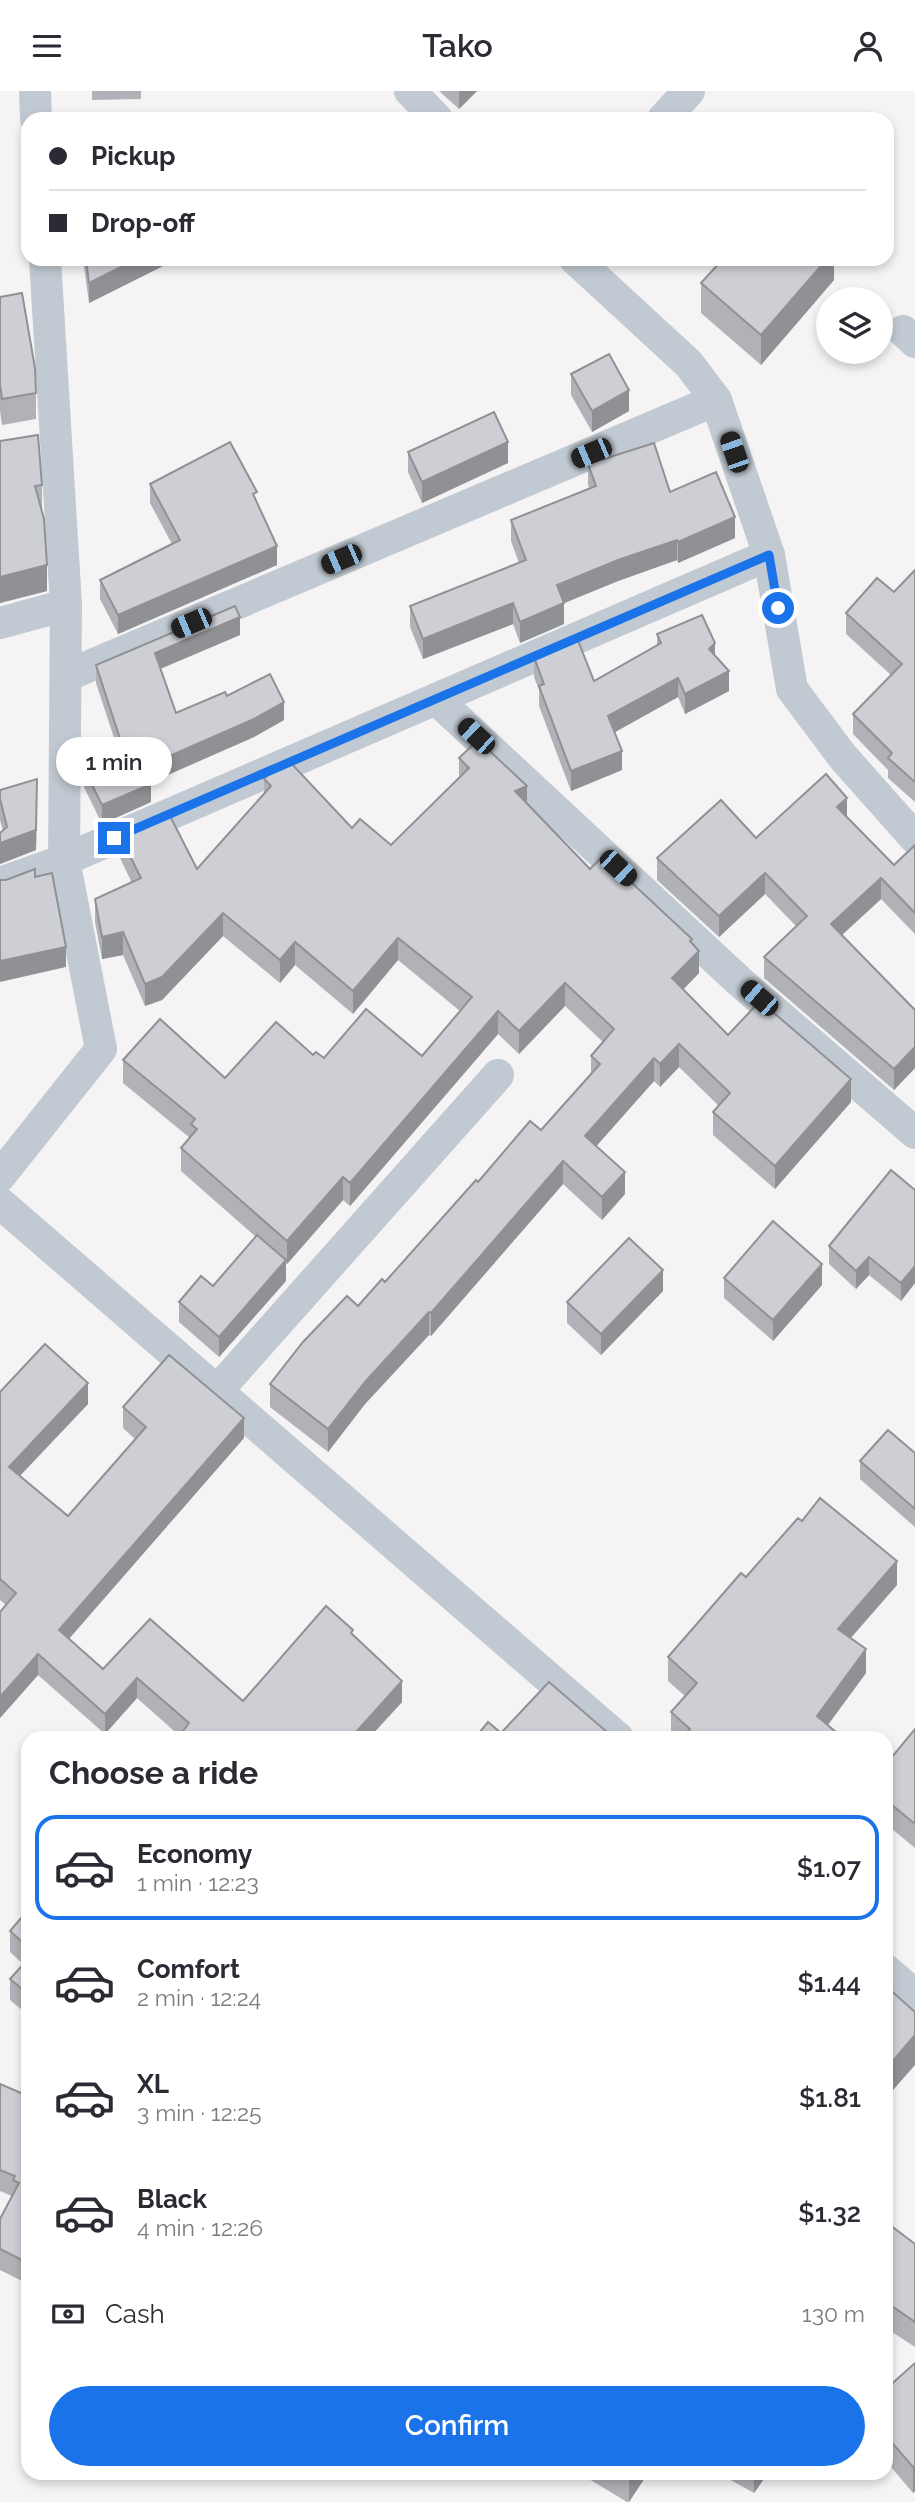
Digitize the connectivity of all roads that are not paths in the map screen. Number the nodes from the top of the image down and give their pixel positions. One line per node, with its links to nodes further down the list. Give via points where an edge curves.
1 (35, 91): 4 (street)
2 (410, 91): 5 (street)
3 (689, 91): 6 (street)
4 (36, 112)
5 (430, 112)
6 (670, 112)
7 (45, 266): 10 (street)
8 (583, 266): 9 (street, via 689,364)
9 (716, 400): 12 (street); 15 (street)
10 (56, 433): 11 (street); 13 (street)
11 (22, 442)
12 (769, 555): 16 (street); 17 (street, via 792,689 843,757)
13 (66, 605): 14 (street); 15 (street)
14 (0, 622)
15 (66, 676): 18 (street)
16 (436, 699): 18 (street); 21 (street, via 739,982)
17 (915, 838)
18 (64, 860): 19 (street); 22 (street, via 101,1049)
19 (0, 883)
20 (498, 1075): 24 (street)
21 (915, 1133)
22 (0, 1176)
23 (0, 1203): 24 (street)
24 (216, 1391): 25 (street)
25 (610, 1731)
26 (893, 1976): 27 (street)
27 (915, 1995)

